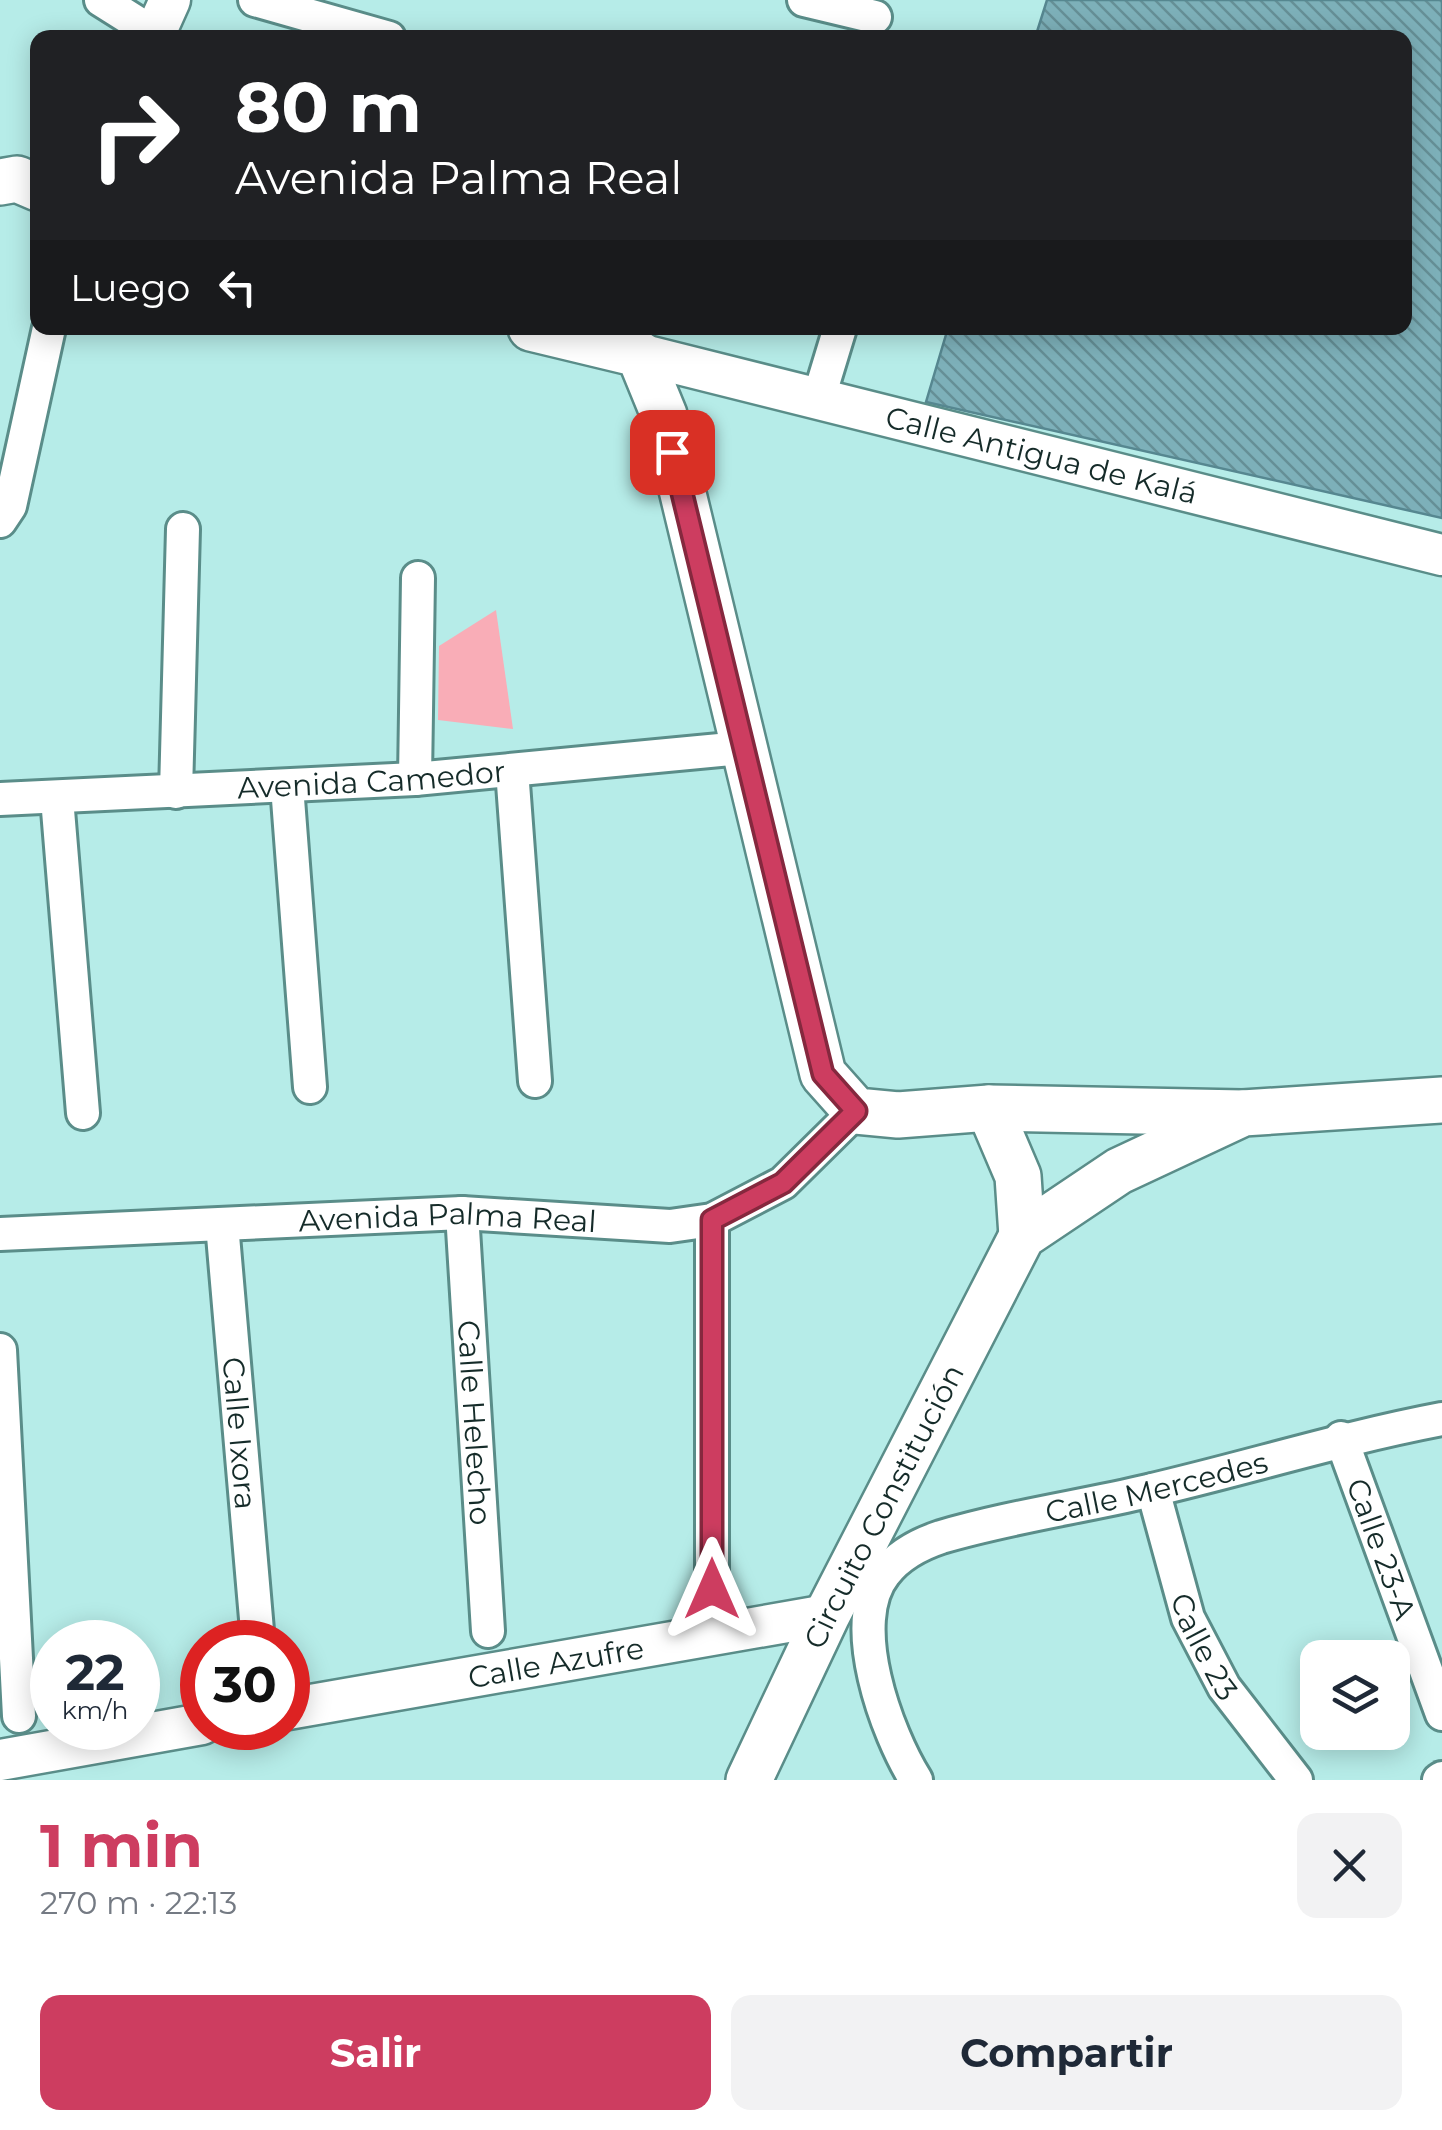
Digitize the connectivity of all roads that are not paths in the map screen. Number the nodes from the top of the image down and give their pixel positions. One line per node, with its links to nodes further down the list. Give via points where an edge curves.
1 (101, 0): 5 (street)
2 (256, 0): 6 (street)
3 (804, 0): 4 (street)
4 (875, 18)
5 (159, 24)
6 (361, 30)
7 (47, 335): 12 (street, via 10,506)
8 (560, 335): 10 (main road)
9 (838, 335): 11 (street)
10 (639, 354): 11 (street, Calle Antigua de Kalá); 16 (main road, via 664,416)
11 (819, 397): 14 (street, Calle Antigua de Kalá)
12 (0, 520)
13 (184, 529): 20 (street)
14 (1442, 555)
15 (418, 578): 18 (street)
16 (741, 748): 17 (street, Avenida Camedor); 27 (main road, via 823,1074)
17 (512, 770): 18 (street, Avenida Camedor); 23 (street)
18 (416, 779): 19 (street, Avenida Camedor)
19 (288, 786): 20 (street, Avenida Camedor); 24 (street)
20 (176, 792): 21 (street, Avenida Camedor)
21 (57, 798): 22 (street, Avenida Camedor); 29 (street)
22 (0, 800)
23 (535, 1081)
24 (310, 1087)
25 (1442, 1100): 28 (main road, Circuito Constitución)
26 (989, 1108): 27 (main road, Circuito Constitución); 28 (main road, Circuito Constitución); 34 (main road, via 1018,1176)
27 (856, 1111): 31 (street, Avenida Palma Real, via 783,1183)
28 (1243, 1113): 34 (main road, Circuito Constitución, via 1119,1170)
29 (83, 1114)
30 (462, 1213): 31 (street, Avenida Palma Real, via 670,1226); 32 (street, Avenida Palma Real); 42 (street, Calle Helecho)
31 (712, 1220): 39 (street)
32 (222, 1224): 33 (street, Avenida Palma Real); 41 (street, Calle Ixora)
33 (0, 1234)
34 (1022, 1236): 40 (main road, Circuito Constitución)
35 (0, 1350): 45 (street)
36 (1442, 1419): 37 (street, Calle Mercedes)
37 (1341, 1438): 38 (street, Calle Mercedes); 44 (street, Calle 23-A)
38 (1153, 1490): 49 (street, Calle Mercedes, via 939,1538 901,1556 882,1576 870,1612 876,1688); 50 (street, Calle 23, via 1188,1618 1224,1687)
39 (712, 1589)
40 (827, 1615): 43 (street, Calle Azufre); 48 (main road, Circuito Constitución)
41 (256, 1620)
42 (488, 1631)
43 (310, 1704)
44 (1442, 1714)
45 (19, 1716)
46 (180, 1728): 47 (street)
47 (0, 1760)
48 (749, 1780)
49 (916, 1780)
50 (1296, 1780)

